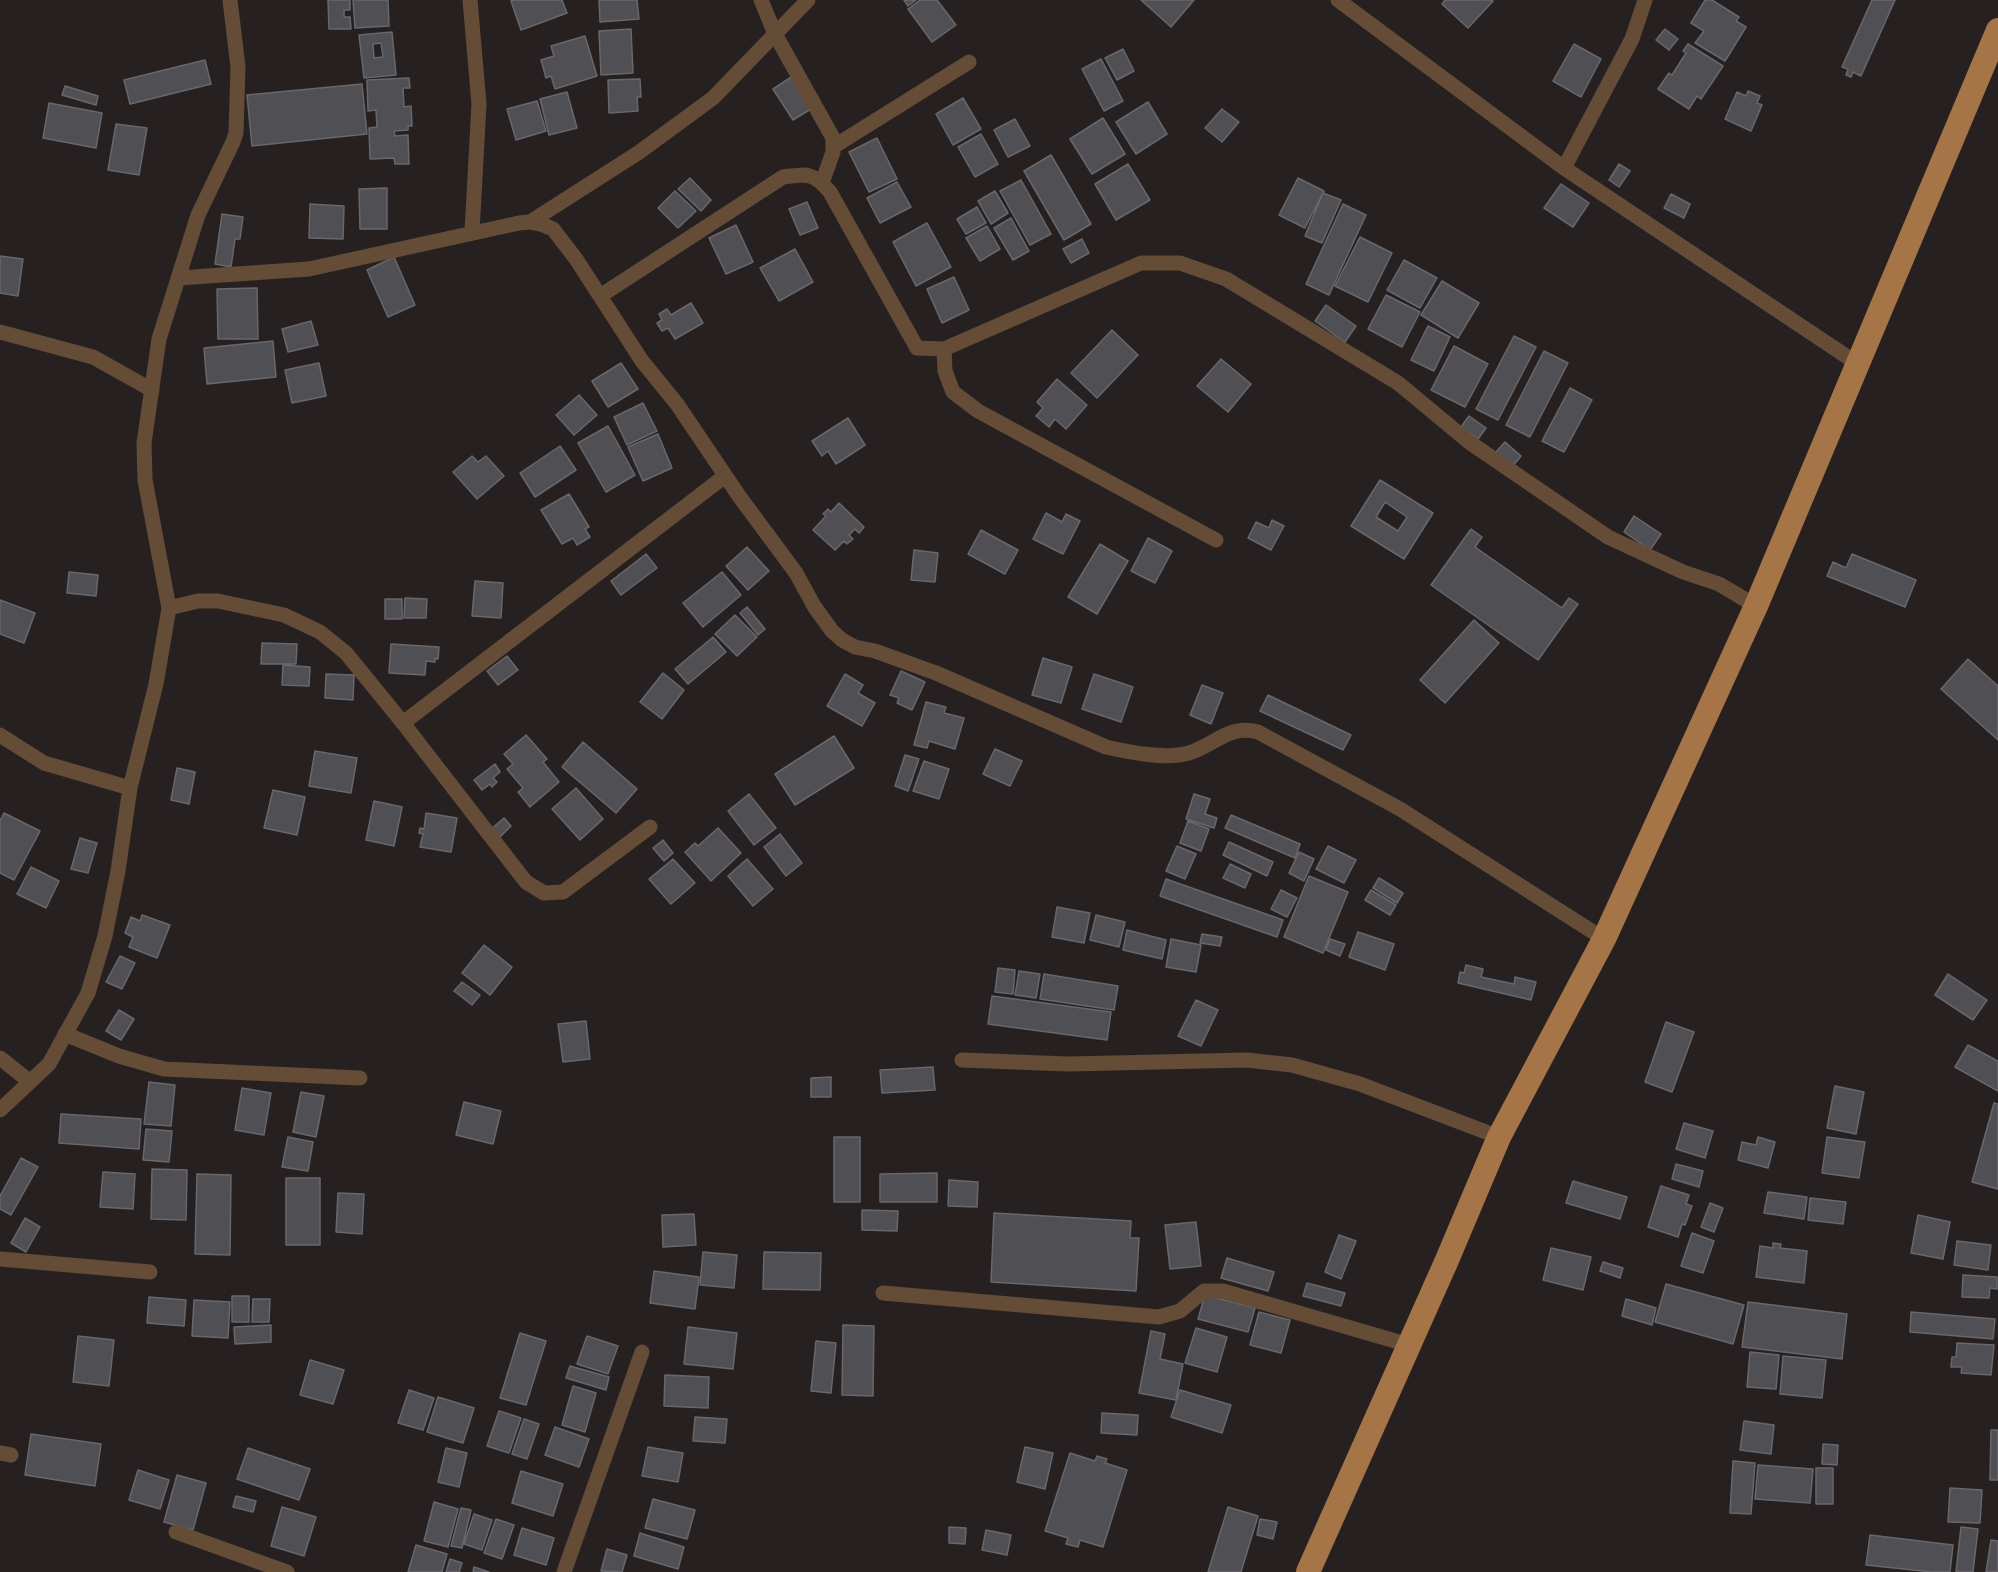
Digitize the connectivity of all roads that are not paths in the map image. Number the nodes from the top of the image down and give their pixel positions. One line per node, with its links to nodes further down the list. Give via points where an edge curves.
1 (230, 0): 15 (street, via 238,67 236,133 198,215)
2 (470, 0): 14 (street, via 479,104)
3 (761, 0): 8 (street)
4 (808, 0): 8 (street)
5 (1338, 0): 11 (street)
6 (1644, 0): 11 (street, via 1632,39)
7 (1998, 30): 19 (main road)
8 (775, 34): 10 (street, via 833,138); 13 (street, via 713,98 638,153)
9 (969, 62): 10 (street)
10 (833, 147): 12 (street)
11 (1564, 168): 19 (street)
12 (822, 183): 16 (street, via 807,174 783,177); 18 (street, via 917,348)
13 (530, 222): 14 (street); 16 (street, via 553,229)
14 (472, 232): 15 (street, via 309,269)
15 (179, 278): 20 (street, via 159,339)
16 (600, 296): 21 (street)
17 (0, 332): 20 (street, via 93,357)
18 (944, 349): 22 (street, via 945,371 953,393 978,411); 23 (street, via 1141,263 1180,263 1226,279 1398,383 1469,442 1608,537 1719,584)
19 (1858, 364): 23 (main road)
20 (152, 390): 24 (street, via 144,443 145,480)
21 (725, 476): 25 (street); 29 (street, via 796,573 832,631 855,647 936,673 1106,747 1190,753 1235,730 1258,732 1400,809)
22 (1216, 540)
23 (1756, 606): 29 (main road)
24 (169, 608): 25 (street, via 218,601 284,615 320,632 346,653); 27 (street, via 156,684)
25 (403, 723): 28 (street, via 526,882 544,893 563,892)
26 (0, 735): 27 (street, via 44,763)
27 (130, 788): 30 (street, via 105,936 88,993)
28 (650, 827)
29 (1604, 939): 36 (main road)
30 (65, 1034): 33 (street, via 164,1069); 34 (street, via 49,1064)
31 (0, 1058): 34 (street)
32 (962, 1059): 36 (street, via 1068,1064 1247,1059 1292,1065 1360,1084)
33 (360, 1078)
34 (29, 1081): 35 (street)
35 (0, 1110)
36 (1499, 1137): 40 (main road)
37 (0, 1259): 38 (street)
38 (150, 1272)
39 (883, 1293): 40 (street, via 1159,1317 1180,1311 1204,1291 1223,1291)
40 (1409, 1345): 45 (main road)
41 (642, 1352): 44 (street)
42 (176, 1532): 43 (street)
43 (287, 1572)
44 (564, 1572)
45 (1308, 1572)

